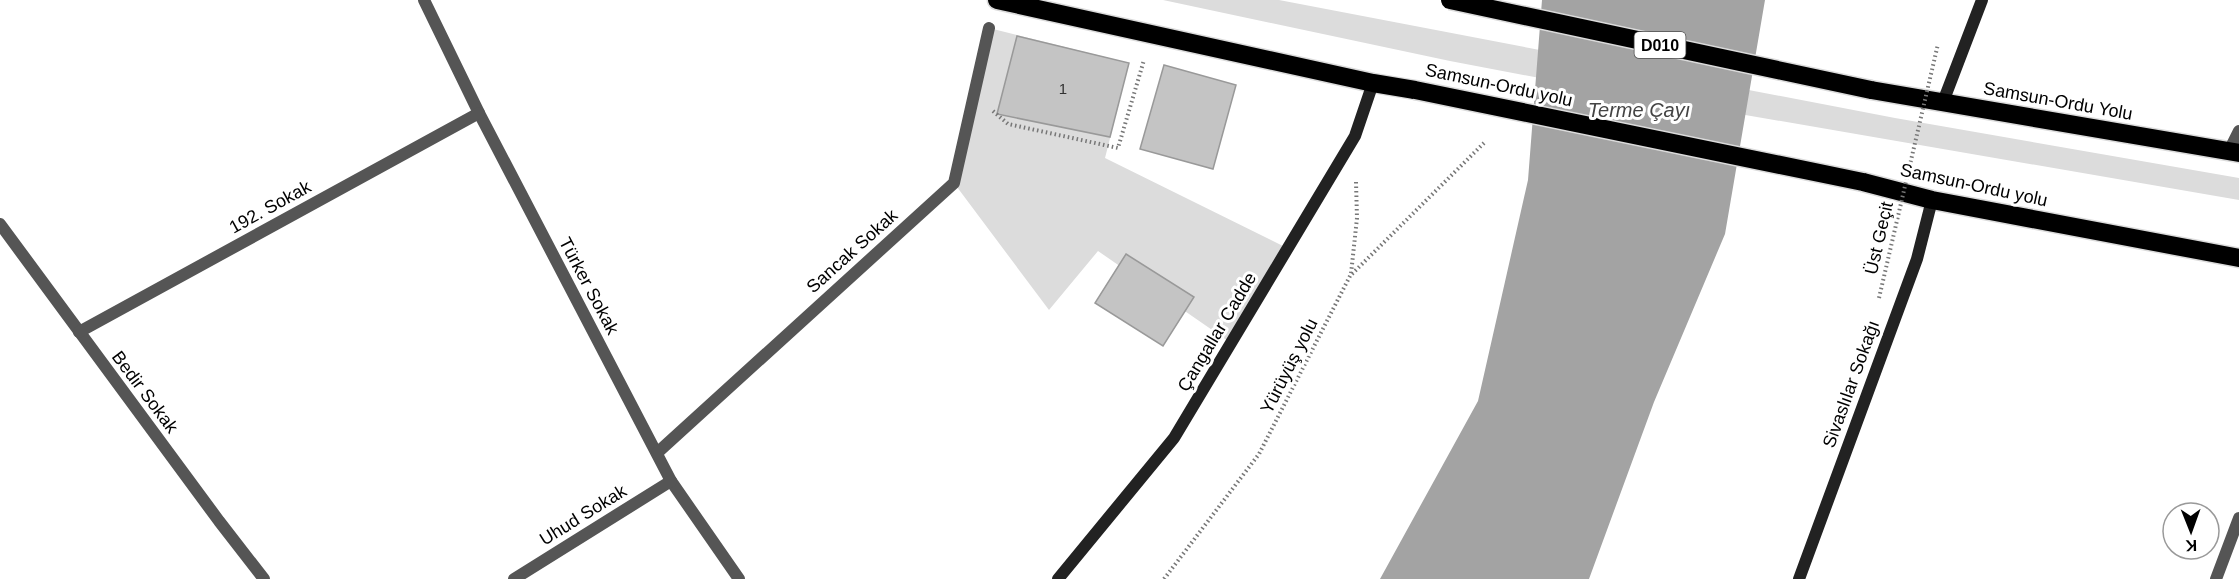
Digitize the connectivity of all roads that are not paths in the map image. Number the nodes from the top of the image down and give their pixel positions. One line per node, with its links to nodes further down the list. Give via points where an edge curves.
1 (423, 0): 8 (street, Türker Sokak)
2 (997, 0): 6 (highway, Samsun-Ordu yolu)
3 (1450, 0): 7 (highway, Samsun-Ordu Yolu / D010, bridge)
4 (1982, 0): 7 (street)
5 (989, 28): 15 (street, Sancak Sokak, via 954,183)
6 (1373, 83): 11 (highway, Samsun-Ordu yolu, bridge, via 1863,182); 21 (street, Çangallar Cadde, via 1355,136 1174,438)
7 (1943, 102): 10 (highway, Samsun-Ordu Yolu / D010)
8 (479, 114): 14 (street, 192. Sokak); 15 (street, Türker Sokak)
9 (2239, 131): 10 (street)
10 (2234, 152)
11 (1932, 200): 13 (highway, Samsun-Ordu yolu); 22 (street, Sivaslılar Sokağı, via 1917,259)
12 (0, 224): 14 (street, Bedir Sokak)
13 (2239, 258)
14 (79, 332): 18 (street, Bedir Sokak)
15 (657, 453): 16 (street, Türker Sokak)
16 (671, 481): 19 (street, Uhud Sokak); 20 (street, Türker Sokak)
17 (2239, 518): 23 (street)
18 (264, 579)
19 (514, 579)
20 (739, 579)
21 (1058, 579)
22 (1799, 579)
23 (2216, 579)

